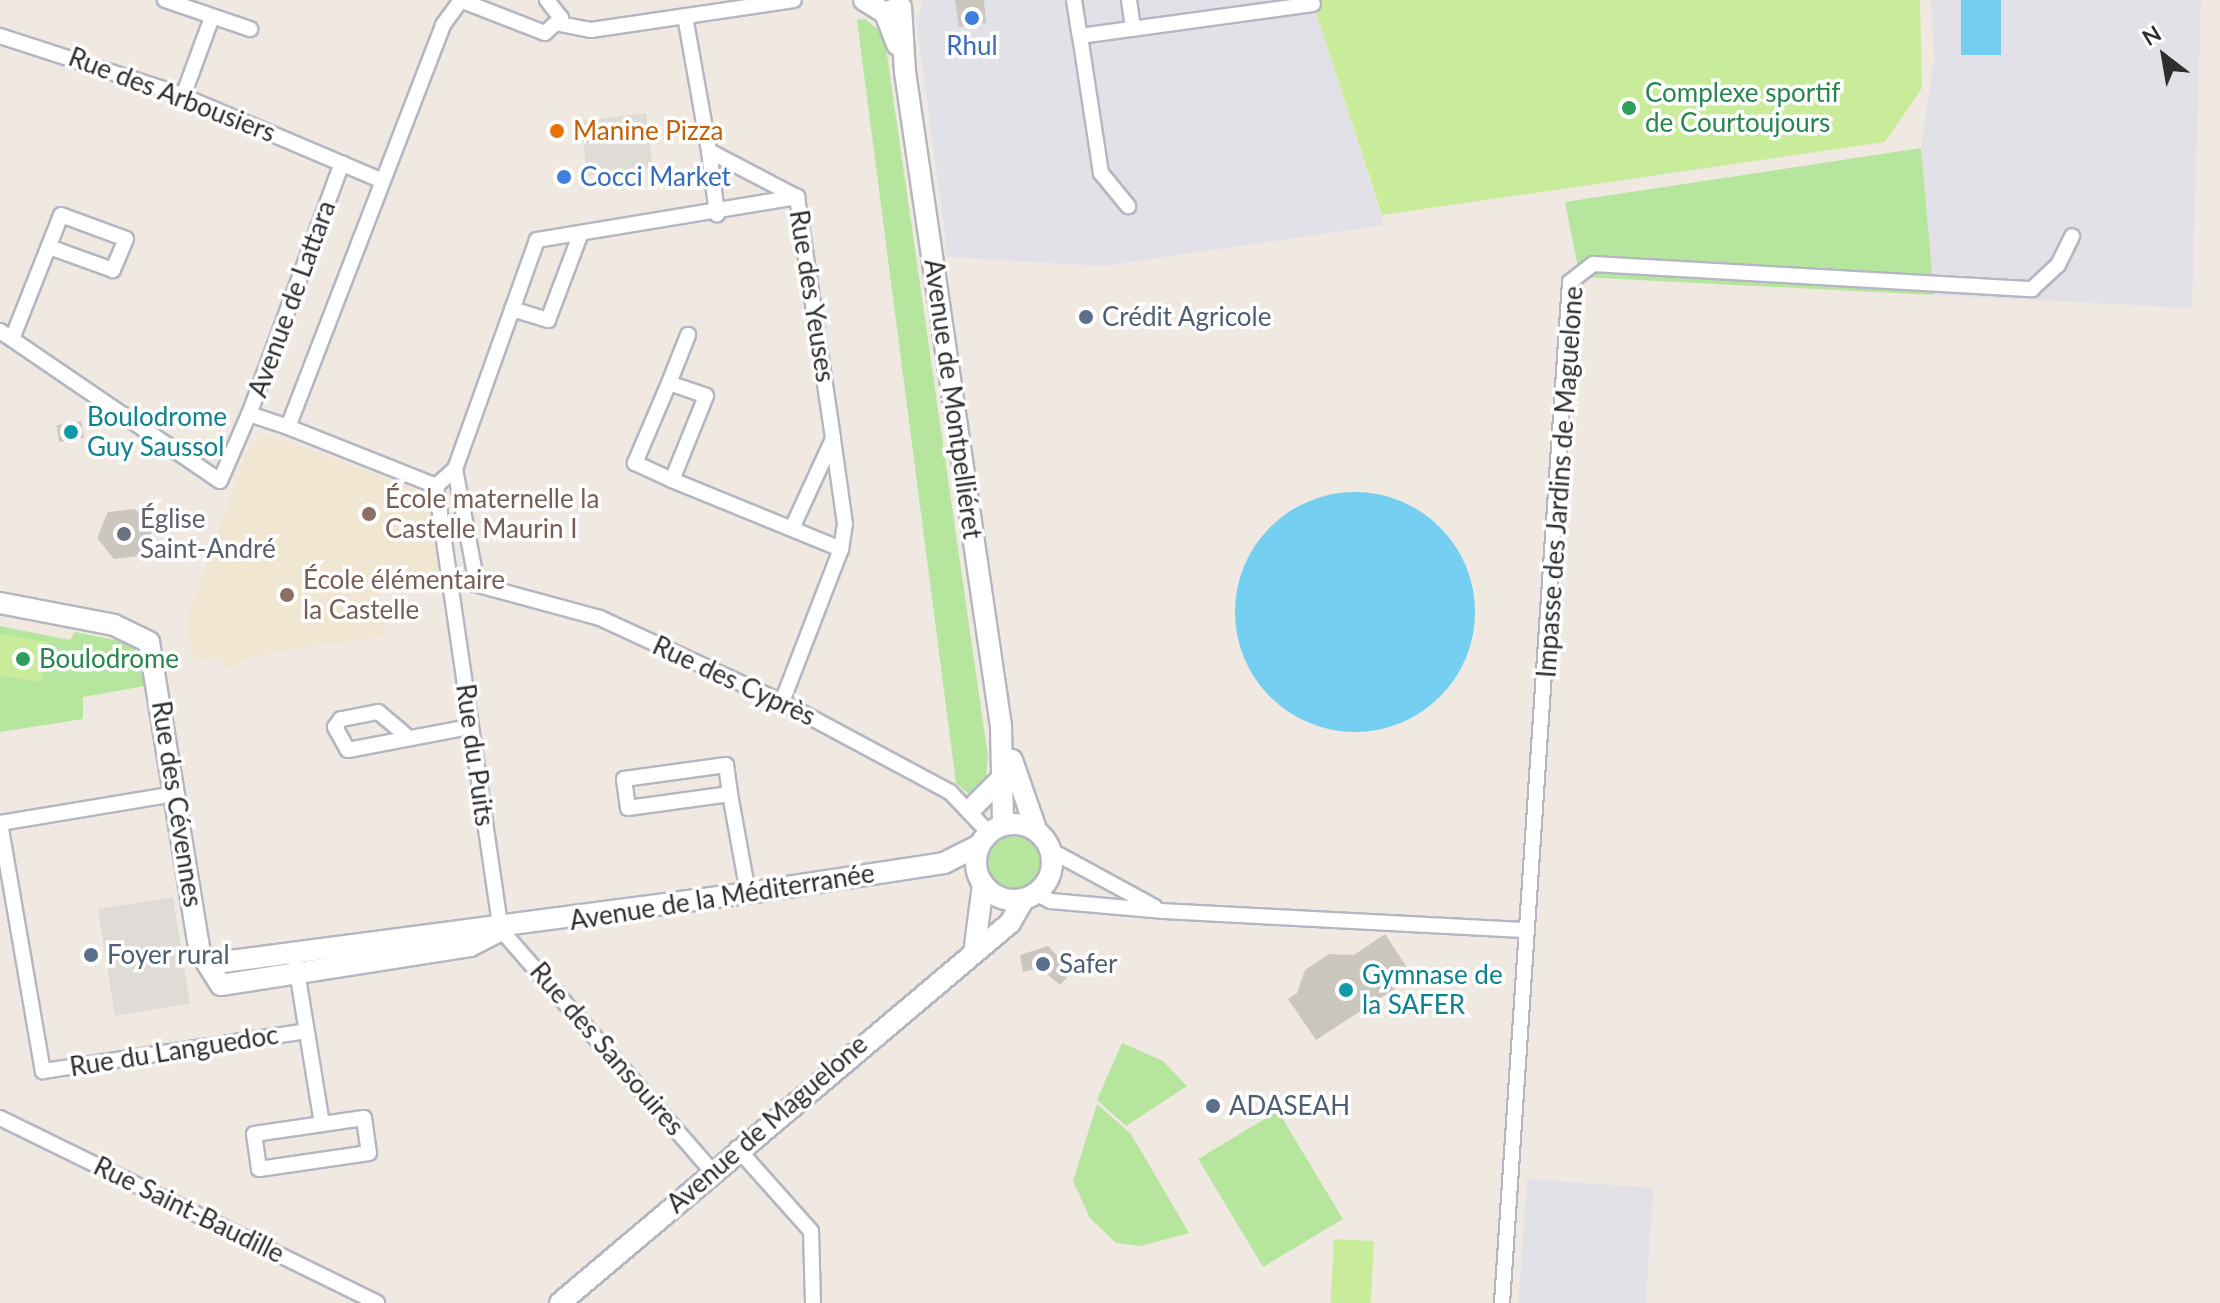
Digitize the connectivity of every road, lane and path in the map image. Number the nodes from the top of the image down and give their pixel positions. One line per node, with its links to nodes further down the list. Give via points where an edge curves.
1 (165, 0): 11 (street)
2 (460, 0): 13 (street, via 545,33); 21 (street, Avenue de Lattara, via 443,25)
3 (794, 0): 7 (street)
4 (864, 0): 10 (street)
5 (1074, 0): 17 (street)
6 (1129, 0): 15 (street)
7 (776, 1): 12 (street)
8 (555, 2): 13 (street)
9 (1313, 4): 15 (street)
10 (898, 7): 44 (street, Avenue de Montpelliéret)
11 (204, 9): 14 (street); 18 (street)
12 (685, 16): 13 (street, via 591,30); 19 (street)
13 (560, 24)
14 (250, 29)
15 (1133, 29): 17 (street)
16 (0, 36): 18 (street, Rue des Arbousiers)
17 (1080, 36): 23 (street, via 1101,173)
18 (183, 96): 20 (street, Rue des Arbousiers)
19 (709, 151): 22 (street, Rue des Yeuses); 24 (street)
20 (342, 163): 21 (street); 32 (street, Avenue de Lattara)
21 (381, 180): 33 (street, Avenue de Lattara)
22 (797, 197): 24 (street); 34 (street, Rue des Yeuses)
23 (1128, 206)
24 (717, 214): 26 (street)
25 (2072, 236): 61 (street, Impasse des Jardins de Maguelone, via 2058,265 2032,289 1593,264 1576,271 1570,282)
26 (579, 238): 28 (street, via 537,240); 28 (street, via 548,320)
27 (49, 247): 27 (street, via 113,270 126,239 61,215); 29 (street)
28 (512, 309): 35 (street)
29 (6, 335): 32 (street, via 220,481)
30 (688, 335): 31 (street)
31 (669, 383): 36 (street, via 635,463); 36 (street, via 706,396)
32 (249, 414): 33 (street, Avenue de Lattara)
33 (288, 427): 37 (street)
34 (833, 439): 38 (street); 39 (street, Rue des Yeuses, via 845,524)
35 (455, 469): 37 (street); 41 (street)
36 (672, 480): 38 (street)
37 (436, 486): 40 (street, Rue du Puits)
38 (793, 526): 39 (street)
39 (841, 549): 43 (street, Rue des Yeuses)
40 (453, 578): 41 (street, Rue des Cyprès); 45 (street, Rue du Puits)
41 (477, 584): 43 (street, Rue des Cyprès, via 600,618)
42 (0, 603): 48 (street, Rue des Cévennes, via 114,625 149,642)
43 (782, 702): 50 (street, Rue des Cyprès)
44 (1001, 726): 47 (street, Avenue de Montpelliéret); 52 (street, Avenue de Montpelliéret)
45 (470, 727): 46 (street); 60 (street, Rue du Puits)
46 (408, 737): 46 (street, via 378,712 341,719 335,727 348,750)
47 (1005, 775): 50 (street); 53 (street, Avenue de Montpelliéret)
48 (175, 794): 51 (street); 63 (street, Rue des Cévennes, via 200,952)
49 (730, 794): 49 (street, via 726,765 624,779 628,808); 57 (street)
50 (972, 808): 53 (street, Rue des Cyprès)
51 (0, 823): 65 (street, Rue du Languedoc, via 43,1071)
52 (1037, 832): 53 (street); 54 (street)
53 (990, 834): 55 (street, Avenue de la Méditerranée); 56 (street)
54 (1050, 850): 58 (street, via 1051,870); 59 (street)
55 (944, 863): 56 (street, Avenue de la Méditerranée); 57 (street, Avenue de la Méditerranée)
56 (980, 880): 58 (street, via 997,896); 62 (street)
57 (748, 893): 60 (street, Avenue de la Méditerranée)
58 (1030, 896): 59 (street); 62 (street, Avenue de Maguelone, via 1010,923)
59 (1162, 911): 61 (street)
60 (501, 930): 64 (street, Avenue de la Méditerranée, via 470,946); 69 (street, Rue des Sansouires)
61 (1526, 930): 73 (street)
62 (975, 946): 68 (street, Avenue de Maguelone)
63 (208, 964): 64 (street, Avenue de la Méditerranée, via 221,985)
64 (296, 964): 65 (street)
65 (306, 1031): 67 (street)
66 (0, 1118): 70 (street, Rue Saint-Baudille)
67 (322, 1123): 67 (street, via 254,1134 259,1169 369,1153 364,1118)
68 (737, 1148): 69 (street, Avenue de Maguelone); 72 (street, via 811,1231)
69 (711, 1170): 71 (street, Avenue de Maguelone)
70 (377, 1303)
71 (560, 1303)
72 (813, 1303)
73 (1502, 1303)

